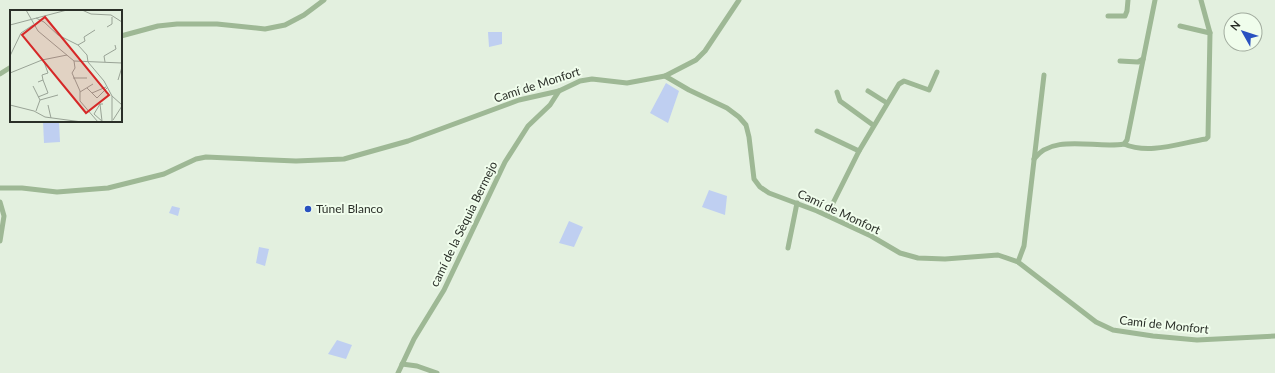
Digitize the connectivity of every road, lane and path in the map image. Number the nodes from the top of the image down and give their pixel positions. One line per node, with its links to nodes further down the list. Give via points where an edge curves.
1 (324, 0): 9 (street, via 304,15 285,24 265,29 217,24 177,24 158,26)
2 (739, 0): 16 (street, via 705,51 696,60)
3 (1128, 0): 6 (street, via 1125,16)
4 (1155, 0): 10 (street)
5 (1201, 0): 8 (street)
6 (1108, 16)
7 (1180, 26): 8 (street)
8 (1210, 32): 23 (street, via 1208,137 1145,150)
9 (122, 36)
10 (1143, 59): 11 (street, via 1138,62); 23 (street, via 1127,140)
11 (1120, 61)
12 (10, 68): 14 (street)
13 (937, 72): 20 (street, via 929,90 904,81 899,84)
14 (0, 74)
15 (1044, 75): 25 (street)
16 (665, 76): 17 (street, Camí de Monfort, via 627,83 592,79 580,81); 28 (street, Camí de Monfort, via 727,108 739,117 746,125 749,137 754,179 769,193)
17 (559, 91): 26 (street, Camí de Monfort, via 519,100 408,141 344,159 296,161 206,157 164,174 108,188 56,192); 34 (street, camí de la Sèquia Bermejo, via 528,126 505,162 444,290)
18 (868, 91): 20 (street)
19 (837, 92): 21 (street, via 840,101)
20 (887, 103): 21 (street)
21 (873, 125): 24 (street)
22 (817, 130): 24 (street)
23 (1124, 144): 25 (street, via 1080,143 1048,147 1040,151)
24 (859, 150): 29 (street)
25 (1034, 159): 32 (street, via 1024,246)
26 (0, 188)
27 (0, 202): 30 (street, via 4,216)
28 (797, 203): 29 (street, Camí de Monfort); 31 (street)
29 (827, 215): 32 (street, Camí de Monfort, via 900,253 918,258 945,259 998,255)
30 (0, 241)
31 (788, 248)
32 (1018, 262): 33 (street, Camí de Monfort, via 1096,322 1113,330 1197,340)
33 (1275, 336)
34 (402, 364): 35 (street, camí de la Sèquia Bermejo); 36 (street)
35 (398, 373)
36 (437, 373)

